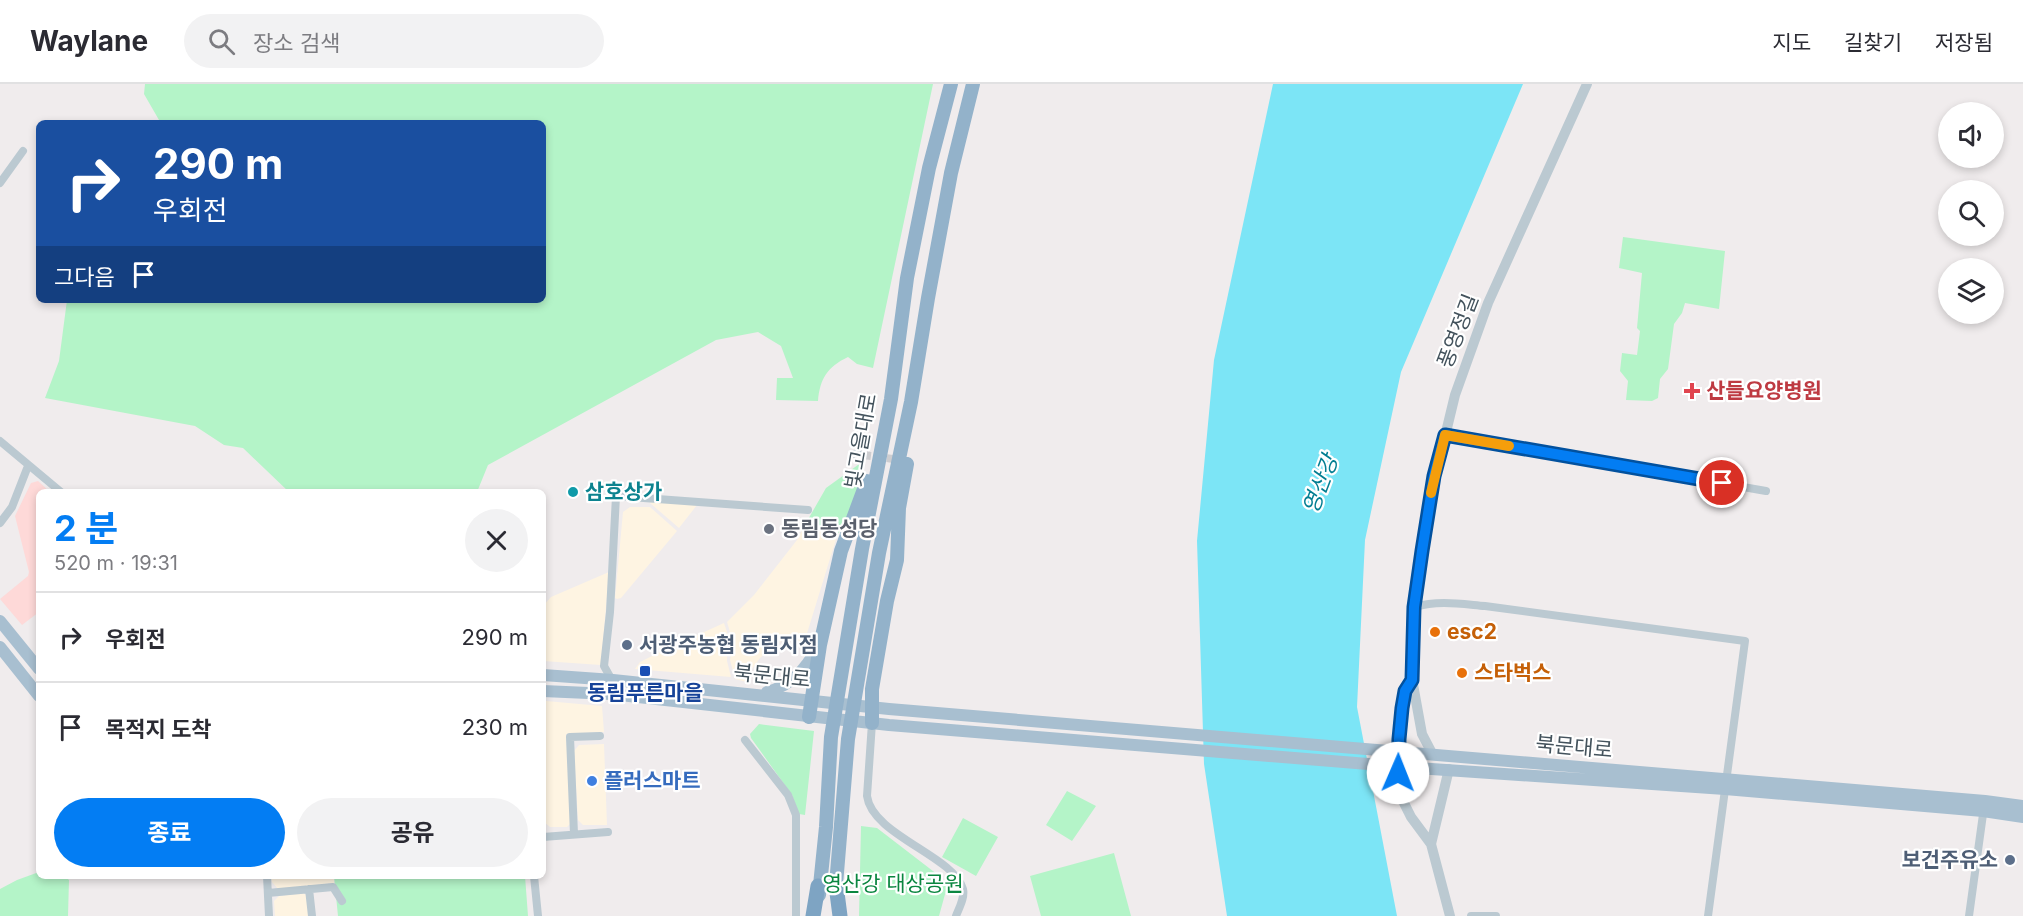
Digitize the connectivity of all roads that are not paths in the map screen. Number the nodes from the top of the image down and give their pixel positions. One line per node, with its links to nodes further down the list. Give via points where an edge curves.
1 (951, 84): 6 (highway, 빛고을대로, via 907,278)
2 (973, 84): 7 (highway, 빛고을대로, via 951,173)
3 (1587, 84): 8 (street, 풍영정길, via 1488,303)
4 (23, 151): 5 (street)
5 (0, 183)
6 (891, 399): 17 (highway, via 874,446 865,490 841,551); 46 (highway, 빛고을대로, via 831,737)
7 (911, 402): 28 (highway, via 897,560 879,643); 45 (highway, 빛고을대로, via 879,553 848,739)
8 (1445, 435): 12 (street); 15 (street, 풍영정길, via 1432,490)
9 (0, 441): 10 (street)
10 (28, 466): 11 (street); 14 (street, via 12,507)
11 (57, 489)
12 (1766, 491)
13 (808, 510): 21 (street, via 616,496 604,666)
14 (0, 523)
15 (1414, 607): 22 (street, 풍영정길); 35 (street, via 1444,602 1485,606 1745,641)
16 (0, 621): 19 (main road)
17 (820, 645): 26 (main road, via 798,677 779,689); 27 (highway)
18 (0, 647): 24 (main road)
19 (36, 665)
20 (546, 675): 21 (main road, 북문대로)
21 (613, 680): 25 (street); 26 (main road, 북문대로)
22 (1412, 680): 33 (street, via 1422,734); 42 (street, 풍영정길, via 1402,708 1398,781 1411,817)
23 (546, 691): 25 (main road, 북문대로)
24 (36, 692)
25 (611, 694): 29 (main road, 북문대로)
26 (758, 694): 27 (main road, 북문대로)
27 (811, 700): 28 (main road, 북문대로); 29 (highway)
28 (872, 706): 30 (highway); 33 (main road, 북문대로)
29 (809, 717): 30 (main road, 북문대로)
30 (872, 723): 34 (main road, 북문대로); 58 (street, via 868,805 886,824 955,875 963,890)
31 (600, 736): 40 (street, via 570,737)
32 (745, 740): 54 (street, via 788,795 796,815)
33 (1433, 755): 35 (main road, 북문대로)
34 (1449, 769): 35 (main road, 북문대로); 42 (street)
35 (1726, 784): 36 (main road, 북문대로); 50 (street)
36 (1984, 806): 37 (main road, 북문대로); 38 (main road, 북문대로); 62 (street)
37 (2023, 806)
38 (2023, 817)
39 (608, 832): 40 (street)
40 (574, 834): 41 (street)
41 (546, 837)
42 (1431, 844): 59 (street, 풍영정길)
43 (267, 879): 48 (street)
44 (534, 879): 53 (street)
45 (836, 885): 57 (highway)
46 (818, 886): 55 (highway); 56 (highway, 빛고을대로)
47 (309, 889): 48 (street); 49 (street, via 333,887); 52 (street)
48 (268, 893): 51 (street)
49 (342, 901)
50 (1709, 912)
51 (269, 916)
52 (312, 916)
53 (538, 916)
54 (796, 916)
55 (813, 916)
56 (819, 916)
57 (840, 916)
58 (956, 916)
59 (1450, 916)
60 (1471, 916): 61 (street)
61 (1496, 916)
62 (1968, 916)

